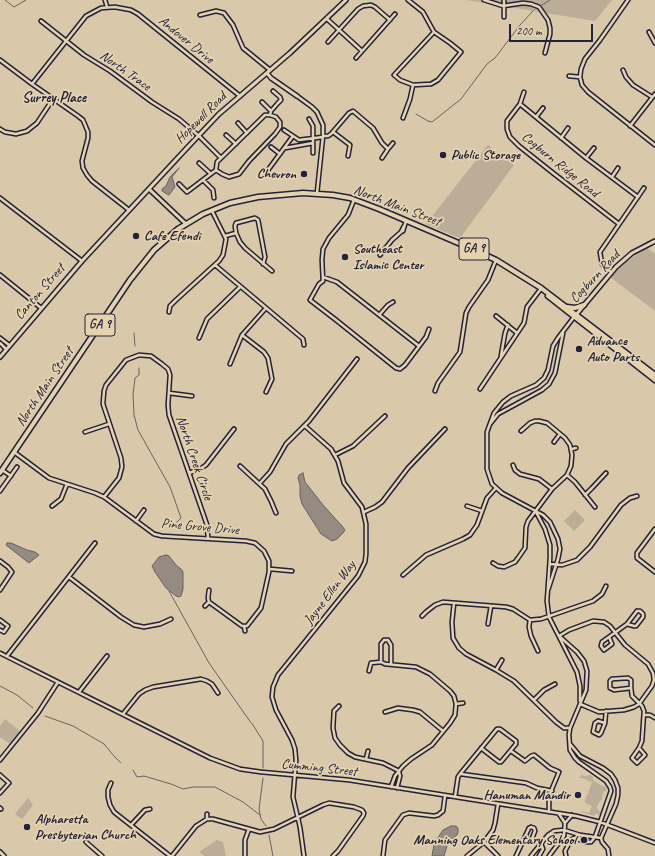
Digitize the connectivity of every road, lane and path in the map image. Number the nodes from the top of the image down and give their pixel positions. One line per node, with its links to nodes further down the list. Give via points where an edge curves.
1 (104, 0): 8 (street)
2 (346, 0): 12 (street, Hopewell Road)
3 (408, 0): 16 (street, via 423,12)
4 (484, 0): 7 (street)
5 (504, 0): 7 (street)
6 (628, 0): 29 (street, via 584,59)
7 (503, 6): 11 (street); 22 (street, via 523,3 539,7 550,28)
8 (107, 7): 18 (street, Andover Drive, via 86,16); 35 (street, Andover Drive, via 123,8 138,14)
9 (395, 14): 13 (street)
10 (200, 15): 25 (street, via 216,11 224,13 233,25 243,48)
11 (504, 17)
12 (327, 19): 15 (street); 25 (street, Hopewell Road)
13 (390, 20): 15 (street, via 375,7 367,5 358,9); 21 (street)
14 (41, 21): 18 (street, North Trace)
15 (338, 30): 19 (street); 21 (street)
16 (434, 32): 31 (street, via 394,76); 31 (street, via 461,52 438,80 431,84)
17 (649, 32): 20 (street)
18 (66, 41): 30 (street, Andover Drive); 55 (street, North Trace, via 179,119)
19 (328, 42)
20 (655, 43)
21 (362, 51): 23 (street)
22 (545, 53)
23 (356, 58)
24 (0, 60): 30 (street)
25 (270, 70): 27 (street, Hopewell Road)
26 (623, 70): 37 (street, via 633,85)
27 (267, 73): 35 (street, Hopewell Road); 36 (street)
28 (569, 76): 29 (street)
29 (580, 77): 48 (street, via 588,92)
30 (32, 84): 38 (street)
31 (413, 85): 45 (street)
32 (273, 91): 42 (street, via 281,100)
33 (524, 92): 40 (street, Cogburn Ridge Road)
34 (655, 94): 37 (street)
35 (240, 96): 55 (street, Hopewell Road)
36 (297, 96): 57 (street, via 317,112 323,125)
37 (652, 97): 48 (street)
38 (52, 99): 50 (street, via 37,123 27,131 16,134); 89 (street, via 78,116 86,125 88,138 82,161 87,175)
39 (262, 102): 42 (street)
40 (520, 104): 44 (street); 93 (street, Cogburn Ridge Road, via 507,121 507,129 513,140)
41 (543, 108): 44 (street)
42 (271, 111): 43 (street)
43 (270, 115): 53 (street, via 265,116); 76 (street, via 276,117 280,127 239,174 229,177)
44 (536, 117): 59 (street)
45 (403, 118)
46 (309, 119): 58 (street, via 313,126)
47 (238, 123): 53 (street)
48 (630, 126): 63 (street)
49 (568, 128): 59 (street)
50 (0, 129)
51 (284, 130): 56 (street)
52 (333, 132): 57 (street); 67 (street, via 349,113 353,112 373,128); 70 (street, via 350,145)
53 (247, 133): 62 (street)
54 (226, 135): 62 (street)
55 (199, 136): 71 (street, North Trace); 83 (street, Hopewell Road)
56 (293, 136): 58 (street, via 299,140); 65 (street)
57 (323, 136): 58 (street); 84 (street)
58 (313, 138): 60 (street)
59 (561, 138): 73 (street)
60 (313, 143): 65 (street); 68 (street)
61 (394, 143): 67 (street)
62 (236, 144): 71 (street)
63 (655, 145)
64 (271, 147): 69 (street)
65 (284, 148): 69 (street)
66 (594, 148): 73 (street)
67 (388, 149): 72 (street)
68 (313, 153)
69 (280, 154): 77 (street)
70 (348, 156)
71 (221, 158): 76 (street, via 217,162)
72 (382, 158)
73 (586, 158): 79 (street)
74 (199, 163): 78 (street)
75 (618, 168): 79 (street)
76 (216, 170): 78 (street)
77 (268, 170)
78 (211, 174): 80 (street)
79 (612, 177): 85 (street)
80 (203, 180): 81 (street, via 187,192); 87 (street, via 212,190)
81 (179, 184)
82 (644, 188): 85 (street)
83 (149, 189): 89 (street, Hopewell Road); 92 (street)
84 (317, 193): 88 (main road, North Main Street / GA 9); 90 (main road, North Main Street / GA 9, via 258,197)
85 (638, 197): 93 (street)
86 (0, 198): 99 (street)
87 (214, 198)
88 (354, 200): 91 (main road, North Main Street / GA 9); 105 (street, via 348,215 323,249)
89 (129, 210): 99 (street, Hopewell Road)
90 (212, 210): 92 (main road, North Main Street / GA 9); 95 (street)
91 (406, 221): 97 (street, via 401,232); 98 (main road, North Main Street / GA 9)
92 (186, 224): 154 (main road, North Main Street / GA 9, via 161,243 140,266)
93 (620, 224): 103 (street, via 600,252 602,264)
94 (236, 233): 95 (street); 100 (street, via 245,248); 100 (street, via 236,223 255,218 258,220 265,257)
95 (225, 236): 101 (street, via 223,255)
96 (655, 241): 103 (street, Cogburn Road, via 632,254)
97 (380, 255)
98 (496, 260): 106 (main road, North Main Street / GA 9); 138 (street, via 488,280 466,313 460,352)
99 (82, 261): 112 (street, Canton Street)
100 (263, 264): 102 (street)
101 (215, 266): 107 (street); 114 (street, via 175,301)
102 (272, 271)
103 (611, 272): 110 (street, Cogburn Road)
104 (0, 275): 112 (street)
105 (323, 276): 115 (street, via 337,282); 129 (street, via 323,281 310,300 396,368 400,369 405,365)
106 (524, 277): 108 (main road, North Main Street / GA 9); 111 (main road, North Main Street / GA 9)
107 (240, 287): 113 (street); 124 (street, via 207,319)
108 (540, 290): 117 (main road, North Main Street / GA 9); 121 (street, via 527,307 524,323)
109 (393, 302): 115 (street)
110 (584, 304): 111 (main road, via 575,308); 117 (street, Cogburn Road)
111 (566, 307): 117 (main road, North Main Street / GA 9)
112 (41, 308): 126 (street, Canton Street)
113 (266, 308): 122 (street); 127 (street, via 303,339)
114 (169, 312)
115 (380, 314): 129 (street)
116 (496, 316): 118 (street)
117 (575, 316): 120 (street); 123 (main road, North Main Street / GA 9); 135 (main road, North Main Street / GA 9)
118 (508, 325): 121 (street); 132 (street)
119 (429, 329): 129 (street)
120 (564, 329): 145 (street, via 554,346 544,378 503,402 494,413); 145 (street, via 555,373 549,384 498,414)
121 (517, 333): 132 (street)
122 (242, 335): 134 (street); 139 (street, via 268,358 272,379)
123 (599, 337): 128 (main road); 136 (main road, North Main Street / GA 9)
124 (199, 338)
125 (1, 341): 126 (street); 130 (street)
126 (9, 345): 130 (street, Canton Street)
127 (304, 345)
128 (601, 345)
129 (420, 346)
130 (6, 349): 131 (street, Canton Street)
131 (0, 357)
132 (500, 358): 137 (street)
133 (357, 359): 144 (street)
134 (230, 364)
135 (655, 375)
136 (655, 380)
137 (480, 389)
138 (435, 391)
139 (266, 392)
140 (169, 393): 141 (street); 143 (street, North Creek Circle, via 170,375 162,364 147,355 130,358 122,364 104,391 103,404); 160 (street, North Creek Circle, via 169,415)
141 (192, 396)
142 (385, 416): 155 (street, via 353,446)
143 (109, 424): 148 (street); 171 (street, North Creek Circle, via 122,466 119,478)
144 (305, 426): 155 (street, Jayne Ellen Way, via 327,444); 164 (street, via 286,444 270,472)
145 (488, 427): 166 (street, via 486,469)
146 (234, 429): 160 (street, via 206,465)
147 (445, 429): 177 (street, via 408,468 382,502)
148 (85, 432)
149 (521, 432): 150 (street, via 530,423 539,421 547,423)
150 (560, 434): 151 (street); 153 (street)
151 (554, 442)
152 (576, 448): 153 (street)
153 (572, 449): 162 (street, via 571,466)
154 (14, 452): 159 (main road, North Main Street / GA 9); 165 (street, Pine Grove Drive, via 49,478)
155 (335, 455): 177 (street, Jayne Ellen Way, via 344,483)
156 (513, 465): 167 (street, via 520,474 539,480)
157 (240, 466): 164 (street)
158 (17, 467): 163 (street)
159 (1, 472): 163 (street)
160 (189, 473): 182 (street, North Creek Circle, via 207,525)
161 (606, 474): 169 (street)
162 (566, 475): 167 (street); 169 (street, via 575,482)
163 (11, 476): 168 (street)
164 (260, 483): 179 (street, via 269,495)
165 (67, 484): 171 (street, Pine Grove Drive); 172 (street, via 61,499)
166 (496, 488): 176 (street, via 487,498); 178 (street)
167 (552, 489): 178 (street)
168 (0, 491)
169 (584, 495): 174 (street)
170 (636, 496): 187 (street, via 621,505 590,547 577,560)
171 (104, 497): 180 (street, Pine Grove Drive)
172 (52, 506)
173 (467, 506): 176 (street)
174 (595, 507)
175 (144, 510): 180 (street)
176 (482, 511): 191 (street, via 477,526 470,535 426,555)
177 (364, 512): 253 (street, Jayne Ellen Way, via 366,554 362,570 278,674 273,687 272,697 276,710 295,749)
178 (536, 512): 185 (street, via 528,521 525,548 515,562 504,567); 186 (street, via 548,538); 187 (street, via 550,522 558,539 560,549)
179 (276, 513)
180 (136, 521): 182 (street, Pine Grove Drive, via 158,535)
181 (655, 530): 190 (street, via 637,553 637,558)
182 (208, 538): 188 (street, Pine Grove Drive, via 256,543 266,554)
183 (95, 543): 192 (street)
184 (0, 560): 194 (street, via 12,572)
185 (493, 563)
186 (550, 564): 187 (street); 196 (street)
187 (557, 565): 196 (street)
188 (270, 568): 189 (street); 208 (street, via 261,608 248,625)
189 (292, 571)
190 (655, 572)
191 (403, 575)
192 (69, 577): 204 (street, via 134,625 144,627); 216 (street)
193 (606, 586): 202 (street, via 602,594 593,600)
194 (0, 590)
195 (209, 590): 197 (street)
196 (548, 590): 202 (street)
197 (210, 602): 199 (street); 208 (street)
198 (454, 603): 200 (street); 201 (street, via 439,602); 221 (street, via 454,642 466,654)
199 (205, 606)
200 (490, 606): 205 (street, via 513,609); 206 (street)
201 (422, 616)
202 (549, 617): 205 (street); 212 (street)
203 (0, 620): 209 (street, via 8,626 4,632)
204 (171, 620)
205 (530, 620): 214 (street, via 531,636)
206 (488, 624)
207 (627, 624): 207 (street, via 637,611 643,614 636,626); 211 (street)
208 (244, 626): 210 (street)
209 (0, 630)
210 (246, 631)
211 (615, 633): 212 (street, via 607,624 597,621); 213 (street); 223 (street)
212 (559, 636): 232 (street, via 577,672); 232 (street, via 584,661 587,671 586,690)
213 (609, 637): 213 (street, via 612,644 604,650 600,644)
214 (538, 651)
215 (0, 653): 216 (street, Cumming Street)
216 (7, 656): 224 (street, Cumming Street)
217 (107, 656): 227 (street)
218 (502, 660): 221 (street)
219 (380, 663): 220 (street); 220 (street, via 381,644 388,640 391,645); 222 (street, via 371,663)
220 (391, 664): 231 (street, via 423,669 450,690)
221 (496, 670): 229 (street)
222 (369, 671)
223 (654, 673): 233 (street, via 652,686)
224 (58, 682): 227 (street, Cumming Street); 249 (street, via 38,713)
225 (555, 684): 229 (street)
226 (631, 688): 226 (street, via 612,690 610,681 628,678 631,680); 233 (street, via 632,696)
227 (79, 692): 237 (street, Cumming Street)
228 (218, 693): 237 (street, via 212,684 201,679 153,687 139,694)
229 (534, 700): 241 (street, via 559,725 566,729)
230 (463, 703): 231 (street)
231 (456, 704): 242 (street, via 455,715)
232 (580, 704): 235 (street, via 596,711); 241 (street)
233 (639, 704): 235 (street, via 628,710); 238 (street)
234 (339, 706): 248 (street, via 334,711 332,719 335,738 348,753)
235 (606, 711): 240 (street)
236 (385, 712): 242 (street, via 398,708 420,712)
237 (123, 714): 253 (street, Cumming Street, via 226,765 252,771)
238 (644, 715): 239 (street); 245 (street)
239 (655, 718)
240 (605, 723): 240 (street, via 600,734 594,733 596,722)
241 (570, 728): 243 (street)
242 (443, 731): 250 (street, via 432,745)
243 (569, 742): 269 (street, via 575,758 606,781 610,787 611,795); 272 (street, via 580,756 603,768 615,780 618,795)
244 (481, 748): 247 (street, via 500,762); 247 (street, via 499,728 516,741); 251 (street)
245 (639, 748): 245 (street, via 645,754 638,763 632,758)
246 (368, 751): 248 (street)
247 (511, 751): 257 (street, via 525,761 534,755 557,771 559,775)
248 (366, 759): 250 (street, via 383,763)
249 (0, 760)
250 (399, 771): 255 (street); 256 (street)
251 (460, 774): 257 (street, via 526,783); 260 (street)
252 (0, 775): 258 (street, via 9,783)
253 (295, 775): 255 (street, Cumming Street); 267 (street, Jayne Ellen Way, via 293,797)
254 (111, 783): 271 (street, via 108,790 110,805 114,812)
255 (391, 787): 256 (street, Cumming Street)
256 (396, 788): 259 (street, Cumming Street)
257 (552, 790): 263 (street, via 549,796)
258 (0, 793)
259 (445, 796): 260 (street, Cumming Street); 289 (street, via 443,810 438,815 404,815 385,840)
260 (455, 797): 261 (street, Cumming Street)
261 (498, 804): 263 (street, Cumming Street); 279 (street, via 494,826)
262 (150, 809): 271 (street, via 145,810)
263 (549, 812): 264 (street, Cumming Street)
264 (556, 813): 266 (street, Cumming Street); 270 (street)
265 (207, 814): 268 (street)
266 (572, 815): 269 (street, Cumming Street); 270 (street)
267 (297, 816): 273 (street, via 269,831); 287 (street, Jayne Ellen Way); 288 (street, via 329,803 354,806 362,810 363,816)
268 (207, 819): 273 (street); 285 (street, via 196,826)
269 (600, 822): 272 (street, Cumming Street); 275 (street)
270 (565, 823): 274 (street)
271 (131, 825): 285 (street)
272 (607, 825): 276 (street); 280 (street, Cumming Street)
273 (249, 829): 286 (street)
274 (564, 830): 275 (street); 281 (street, via 554,831); 295 (street, via 564,836)
275 (595, 837): 276 (street); 296 (street, via 591,842 574,838 564,850)
276 (601, 838): 297 (street)
277 (523, 841): 277 (street, via 529,828 534,828 531,841); 292 (street)
278 (86, 842): 284 (street)
279 (484, 842): 290 (street); 291 (street)
280 (655, 843)
281 (541, 844): 293 (street); 294 (street, via 543,849)
282 (0, 852): 283 (street)
283 (4, 856)
284 (102, 856)
285 (171, 856)
286 (245, 856)
287 (304, 856)
288 (333, 856)
289 (383, 856)
290 (467, 856)
291 (498, 856)
292 (516, 856)
293 (531, 856)
294 (539, 856)
295 (548, 856)
296 (566, 856)
297 (609, 856)

